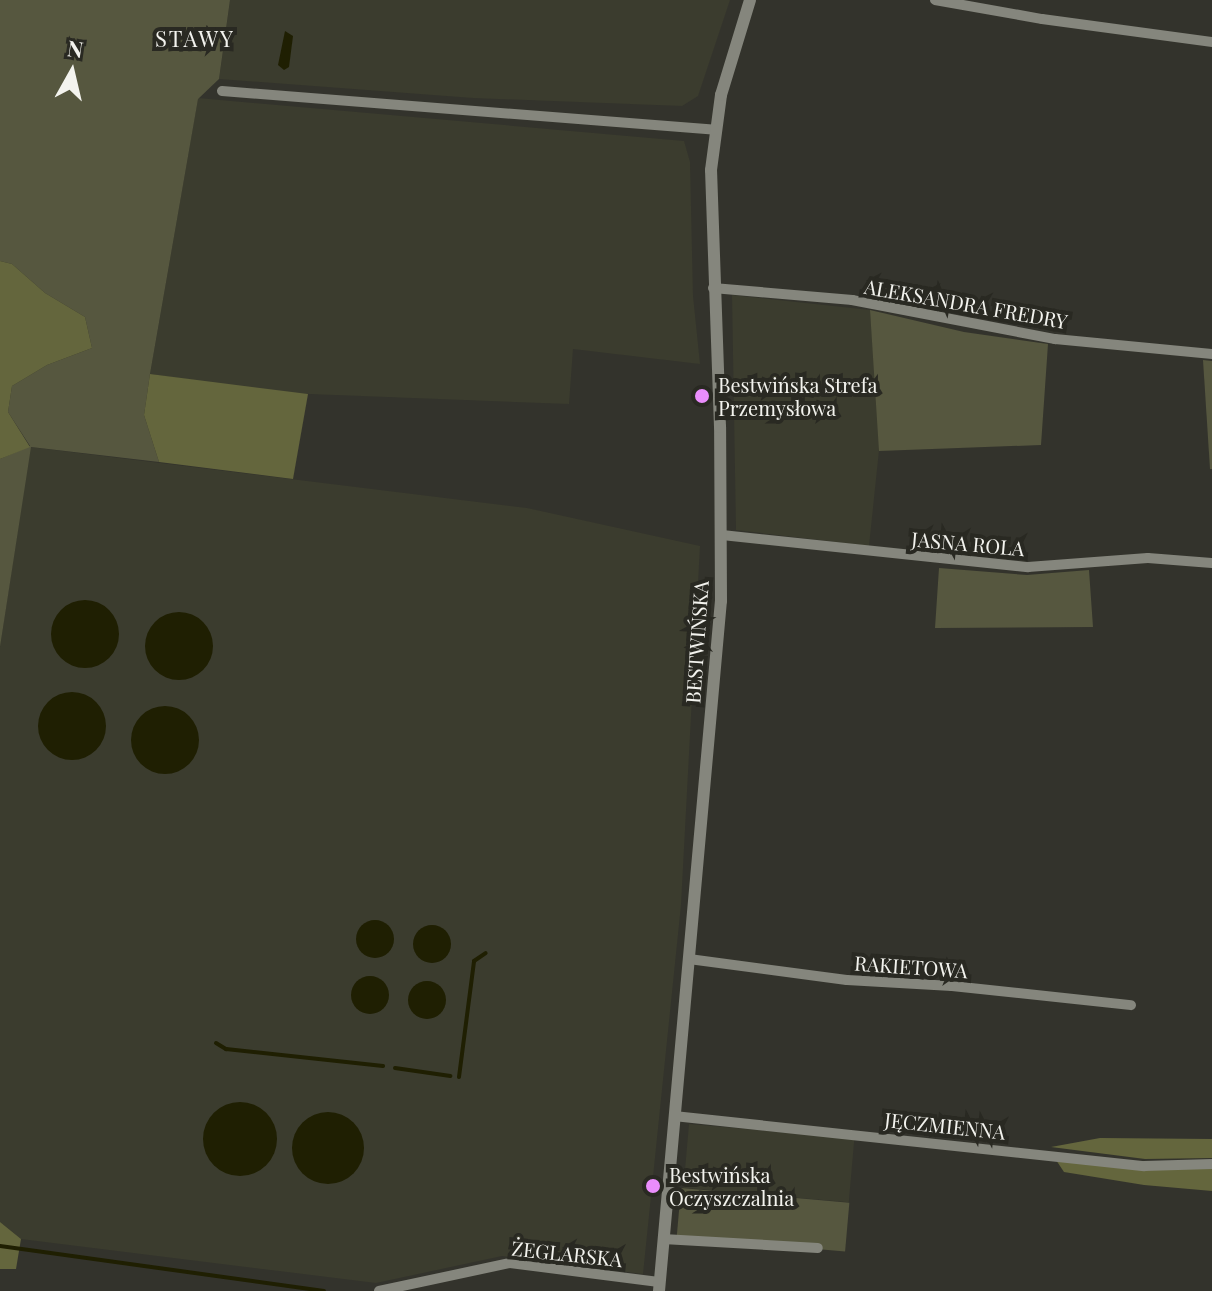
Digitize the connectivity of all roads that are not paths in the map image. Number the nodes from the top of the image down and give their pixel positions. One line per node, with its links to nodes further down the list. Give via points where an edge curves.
1 (750, 0): 5 (street, BESTWIŃSKA)
2 (935, 0): 3 (street)
3 (1212, 42)
4 (222, 91): 5 (street)
5 (715, 130): 6 (street, BESTWIŃSKA, via 710,206)
6 (713, 288): 7 (street, ALEKSANDRA FREDRY, via 852,300 1055,339); 8 (street, BESTWIŃSKA)
7 (1212, 354)
8 (722, 535): 9 (street, JASNA ROLA, via 1028,567 1148,558); 10 (street, BESTWIŃSKA, via 721,601)
9 (1212, 563)
10 (689, 959): 11 (street, RAKIETOWA, via 847,980); 12 (street, BESTWIŃSKA)
11 (1131, 1005)
12 (674, 1116): 13 (street, JĘCZMIENNA, via 1144,1166); 14 (street, BESTWIŃSKA)
13 (1212, 1164)
14 (663, 1239): 15 (street); 16 (street, BESTWIŃSKA)
15 (818, 1248)
16 (659, 1287): 17 (street, ŻEGLARSKA, via 510,1263)
17 (379, 1291)

